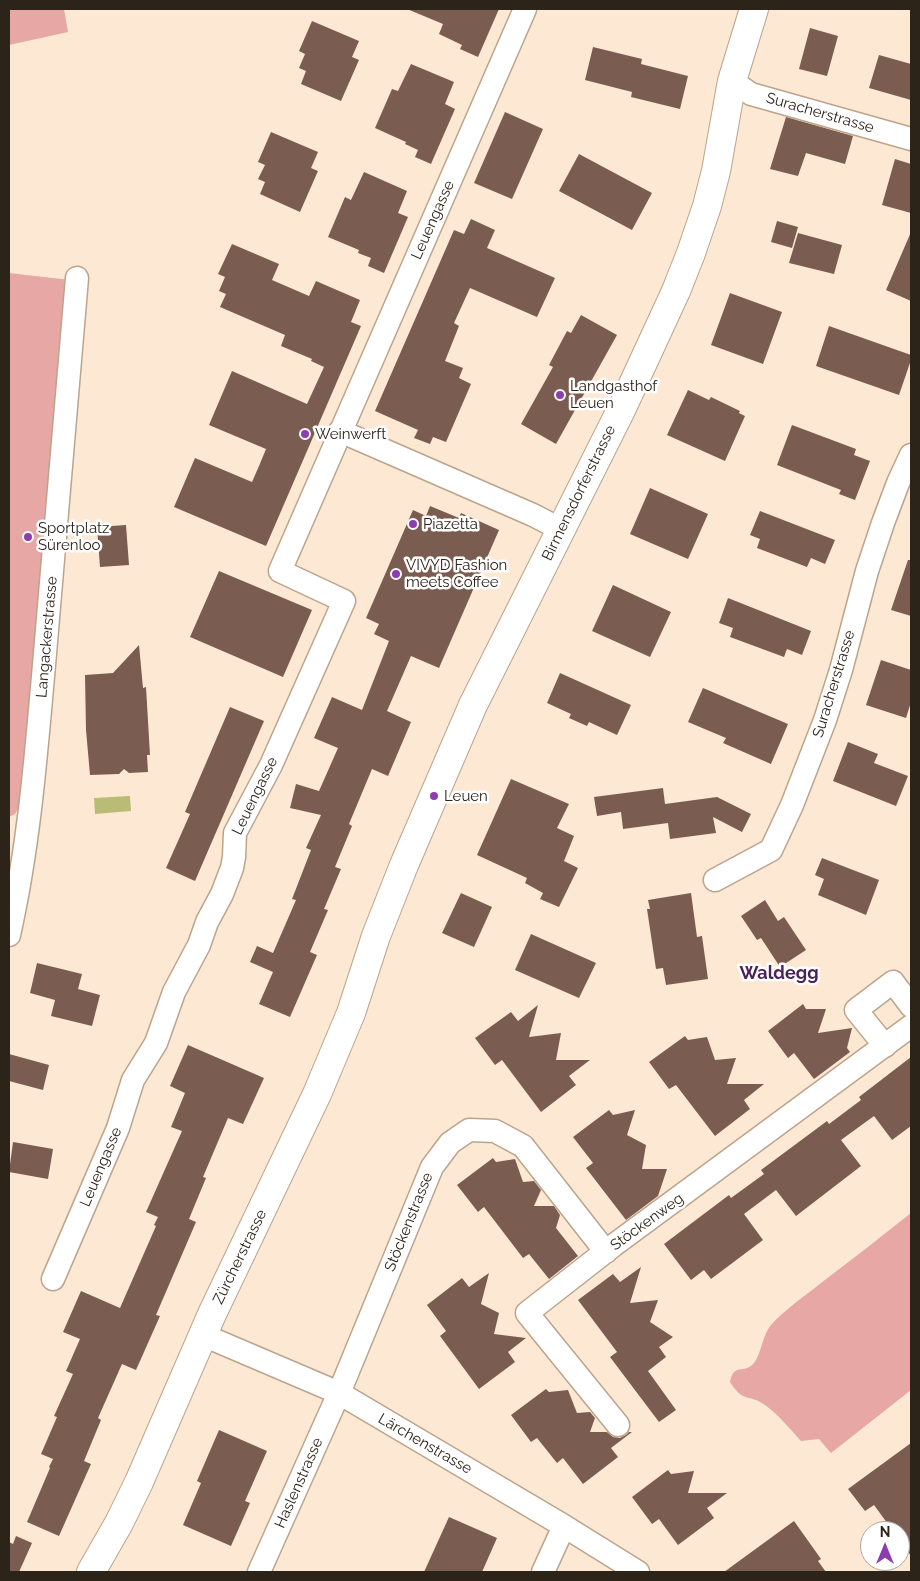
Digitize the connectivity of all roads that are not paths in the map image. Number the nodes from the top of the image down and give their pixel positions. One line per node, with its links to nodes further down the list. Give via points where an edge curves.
1 (525, 9): 6 (street, Leuengasse)
2 (754, 9): 3 (main road, Birmensdorferstrasse)
3 (732, 80): 4 (street, Suracherstrasse, via 751,94); 8 (main road, Birmensdorferstrasse, via 716,171 691,253 654,340)
4 (911, 139)
5 (77, 278): 9 (street, Langackerstrasse, via 59,506)
6 (340, 431): 8 (street, via 533,514); 17 (street, Leuengasse, via 280,571 344,602 271,765 234,833 232,868 222,894 174,992 156,1043 133,1080 118,1128)
7 (911, 455): 10 (street, Suracherstrasse, via 883,523 825,720 792,805 771,850)
8 (562, 530): 12 (main road, Birmensdorferstrasse, via 473,705)
9 (18, 832): 11 (street, Langackerstrasse, via 19,890)
10 (715, 880)
11 (9, 935)
12 (376, 936): 18 (main road, Zürcherstrasse, via 337,1048)
13 (911, 1006): 15 (street, via 893,982 856,1010)
14 (911, 1026): 15 (street, Stöckenweg)
15 (885, 1046): 16 (street, Stöckenweg)
16 (606, 1252): 19 (street, Stöckenstrasse, via 523,1146 495,1131 469,1130 450,1143 432,1167); 20 (street, Stöckenweg, via 527,1313)
17 (53, 1279)
18 (204, 1335): 19 (street, Lärchenstrasse); 22 (main road, Zürcherstrasse, via 139,1482)
19 (339, 1393): 21 (street, Lärchenstrasse); 23 (street, Haslenstrasse)
20 (618, 1425)
21 (564, 1526): 24 (street); 25 (street, Lärchenstrasse)
22 (91, 1572)
23 (259, 1572)
24 (542, 1572)
25 (638, 1572)

